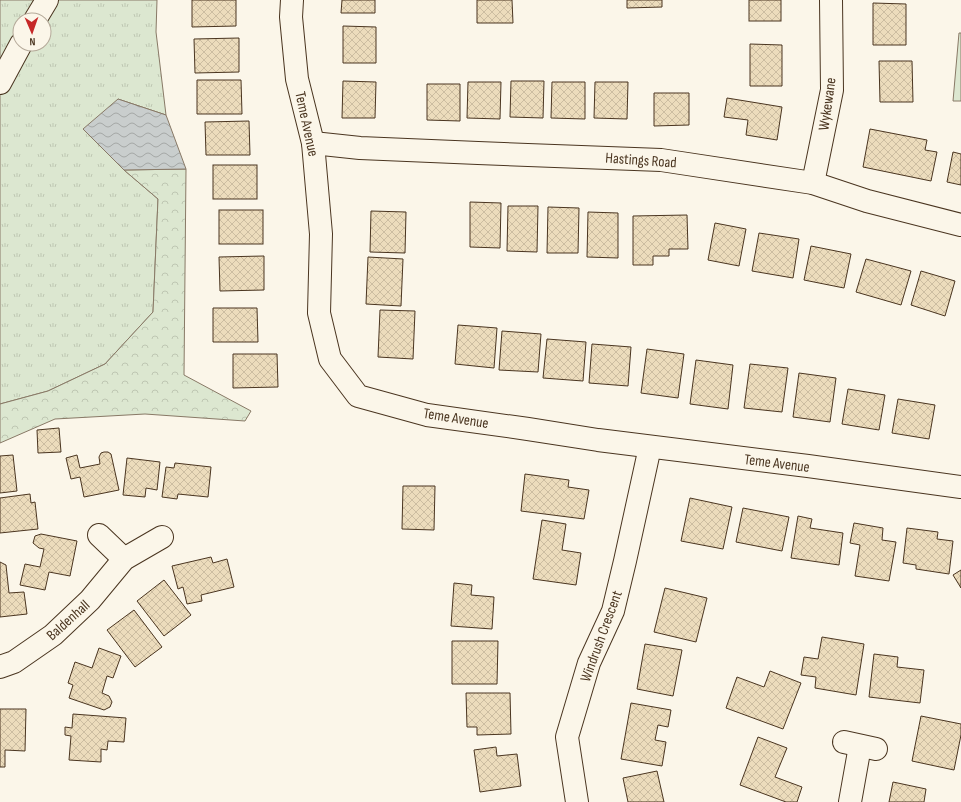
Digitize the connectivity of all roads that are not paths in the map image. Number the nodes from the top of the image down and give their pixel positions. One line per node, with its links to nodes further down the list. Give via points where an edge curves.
1 (47, 0): 4 (street)
2 (292, 0): 7 (street, Teme Avenue, via 291,17 297,79)
3 (831, 0): 8 (street, Wykewane, via 832,90)
4 (40, 12)
5 (12, 48): 6 (street)
6 (0, 82)
7 (313, 143): 8 (street, Hastings Road, via 478,154 661,160); 10 (street, Teme Avenue, via 321,234 319,313 330,359 358,396 427,415)
8 (813, 183): 9 (street, Hastings Road, via 867,201)
9 (961, 225)
10 (650, 447): 11 (street, Teme Avenue); 17 (street, Windrush Crescent, via 613,611 589,663 567,737)
11 (961, 487)
12 (99, 535): 14 (street)
13 (162, 538): 14 (street, Baldenhall)
14 (124, 559): 15 (street, Baldenhall, via 90,600 53,635 14,662)
15 (0, 666)
16 (860, 746): 18 (street)
17 (577, 802)
18 (850, 802)

